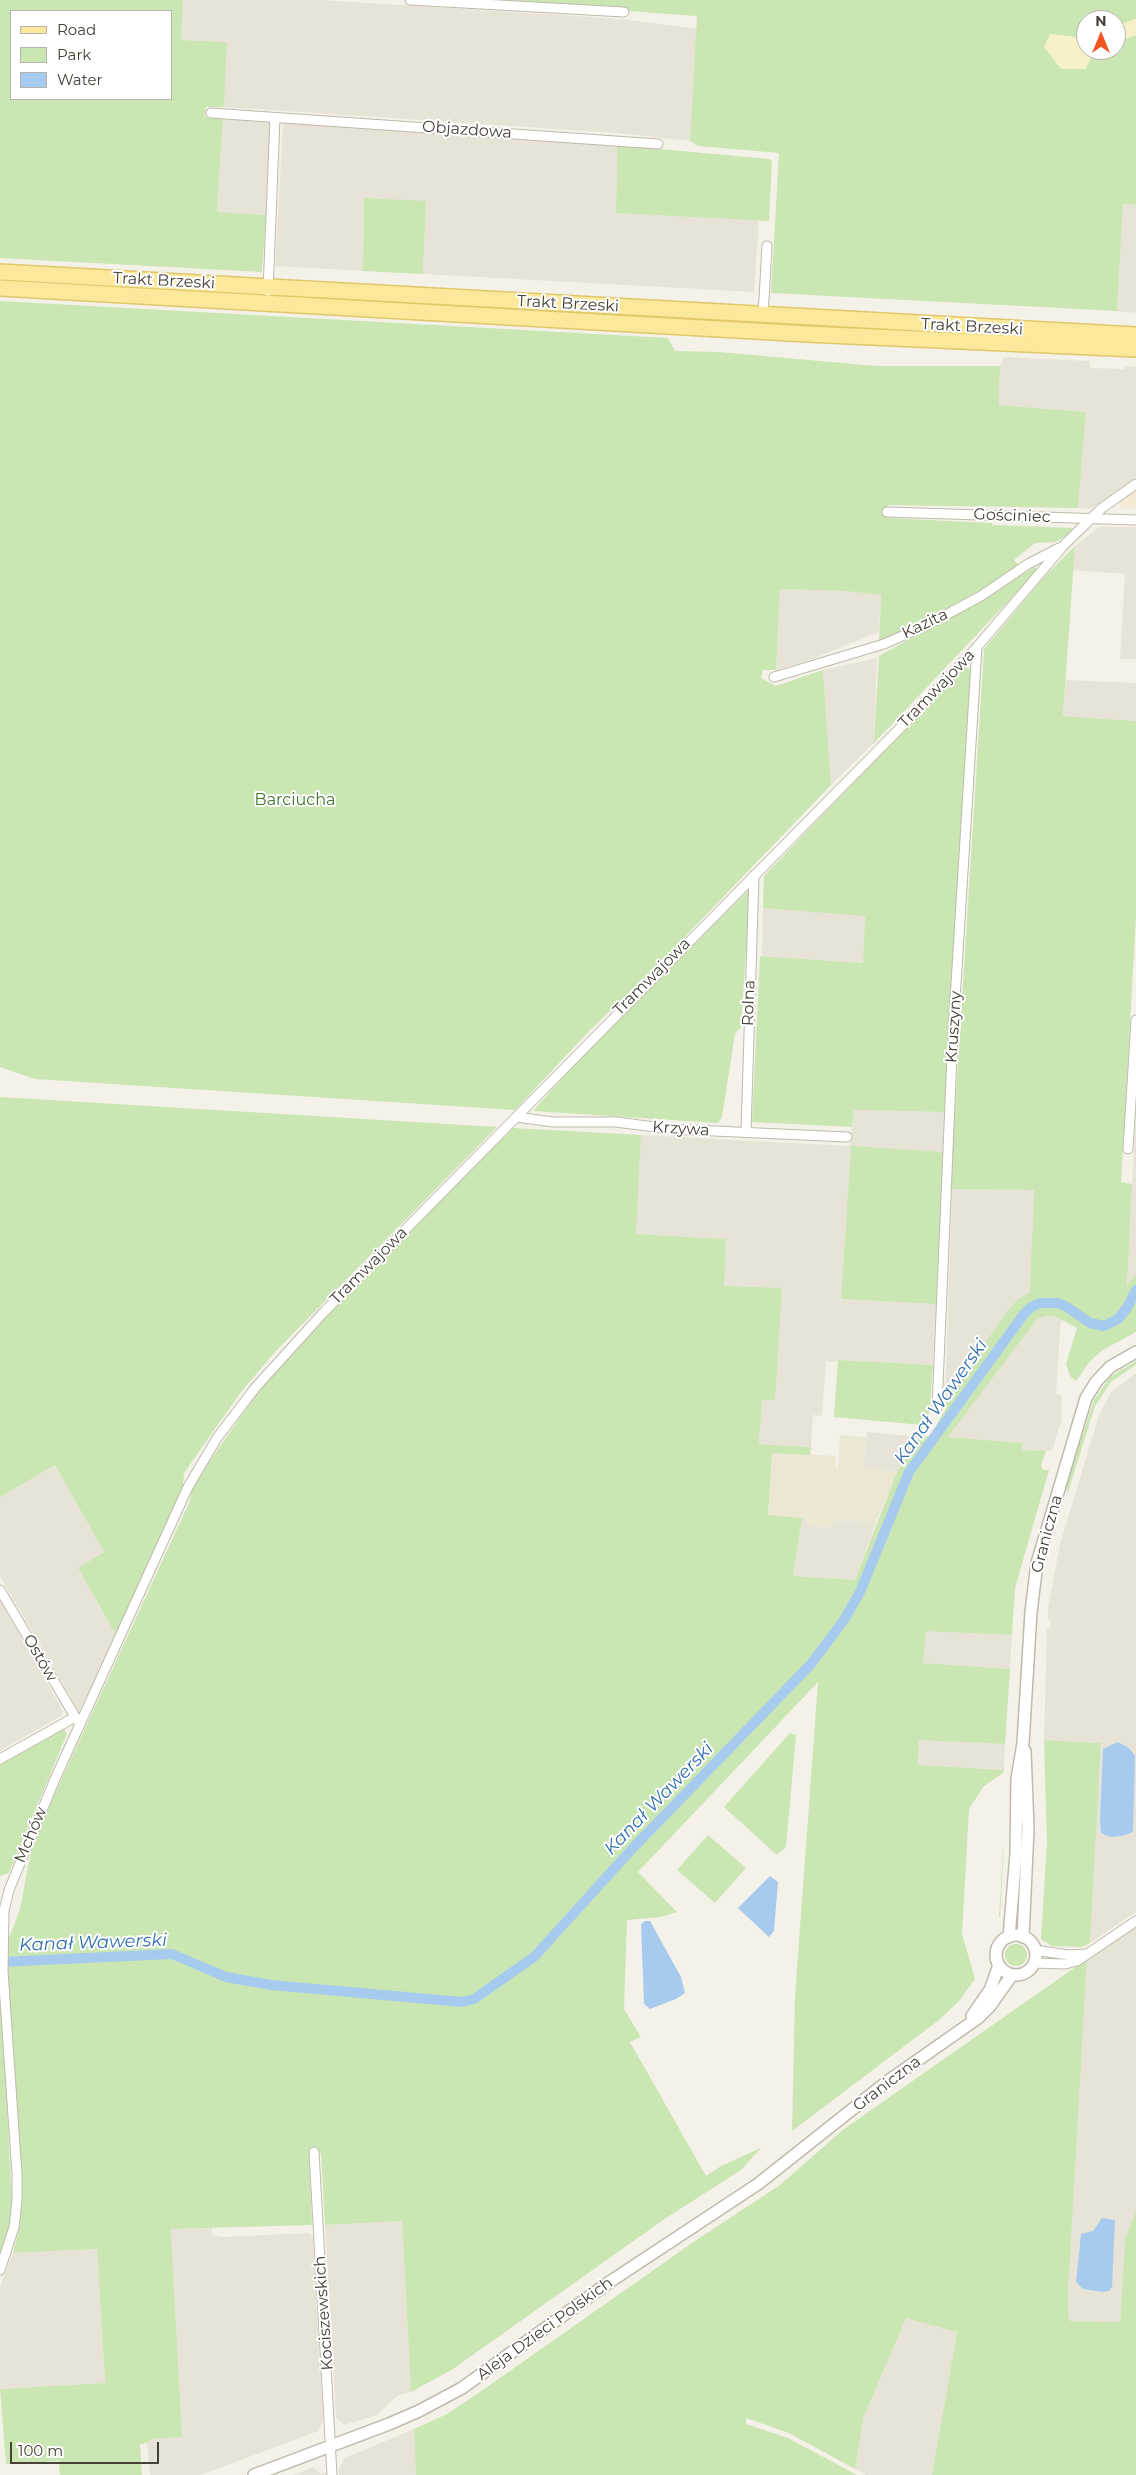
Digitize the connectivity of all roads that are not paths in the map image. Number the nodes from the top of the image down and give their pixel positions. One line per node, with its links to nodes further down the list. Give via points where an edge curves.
1 (410, 0): 2 (street)
2 (624, 12)
3 (211, 113): 4 (street, Objazdowa)
4 (276, 118): 5 (street, Objazdowa); 8 (street)
5 (658, 144)
6 (767, 246): 11 (street)
7 (0, 272): 8 (main road, Trakt Brzeski)
8 (268, 287): 10 (street); 11 (main road, Trakt Brzeski)
9 (0, 288): 10 (main road, Trakt Brzeski)
10 (268, 303): 13 (main road, Trakt Brzeski)
11 (763, 316): 12 (main road, Trakt Brzeski)
12 (1136, 335)
13 (1136, 349)
14 (1136, 484): 16 (street, Tramwajowa)
15 (887, 512): 16 (street, Gościniec)
16 (1091, 519): 17 (street, Gościniec); 18 (street, Tramwajowa)
17 (1136, 520)
18 (1064, 544): 19 (street, Tramwajowa); 20 (street, Kazita, via 981,596 928,624 884,644)
19 (977, 647): 21 (street, Tramwajowa); 28 (street, Kruszyny, via 953,1032)
20 (774, 677)
21 (754, 875): 23 (street, Tramwajowa); 24 (street, Rolna)
22 (1136, 1020): 26 (street)
23 (516, 1117): 24 (street, Krzywa, via 553,1122 616,1122 670,1129); 29 (street, Tramwajowa, via 323,1313 255,1388 217,1438)
24 (746, 1132): 25 (street, Krzywa)
25 (847, 1137)
26 (1128, 1149)
27 (1136, 1352): 32 (street, Graniczna, via 1110,1367 1086,1398 1048,1524 1032,1594)
28 (937, 1408)
29 (188, 1487): 31 (street, Mchów)
30 (0, 1590): 31 (street, Ostów)
31 (78, 1721): 33 (street); 45 (street, Mchów, via 9,1890 4,1911 3,1971 17,2174 14,2227)
32 (1023, 1743): 35 (street, Graniczna, via 1016,1782 1016,1854); 36 (street, Graniczna, via 1028,1835)
33 (0, 1759)
34 (1136, 1921): 38 (street)
35 (1009, 1937): 36 (street); 40 (street, via 998,1948)
36 (1023, 1937): 37 (street)
37 (1035, 1950): 38 (street); 39 (street)
38 (1086, 1954): 39 (street, via 1069,1963)
39 (1034, 1964): 41 (street, via 1025,1973)
40 (999, 1965): 41 (street); 42 (street, Graniczna, via 987,1995)
41 (1012, 1975): 42 (street, Graniczna, via 986,2010)
42 (961, 2028): 43 (street, Graniczna)
43 (813, 2140): 46 (street, Aleja Dzieci Polskich, via 758,2184 611,2281 462,2388 419,2411)
44 (314, 2152): 46 (street, Kociszewskich)
45 (0, 2270)
46 (331, 2447): 47 (street, Aleja Dzieci Polskich); 48 (street, Kociszewskich)
47 (254, 2475)
48 (332, 2475)

